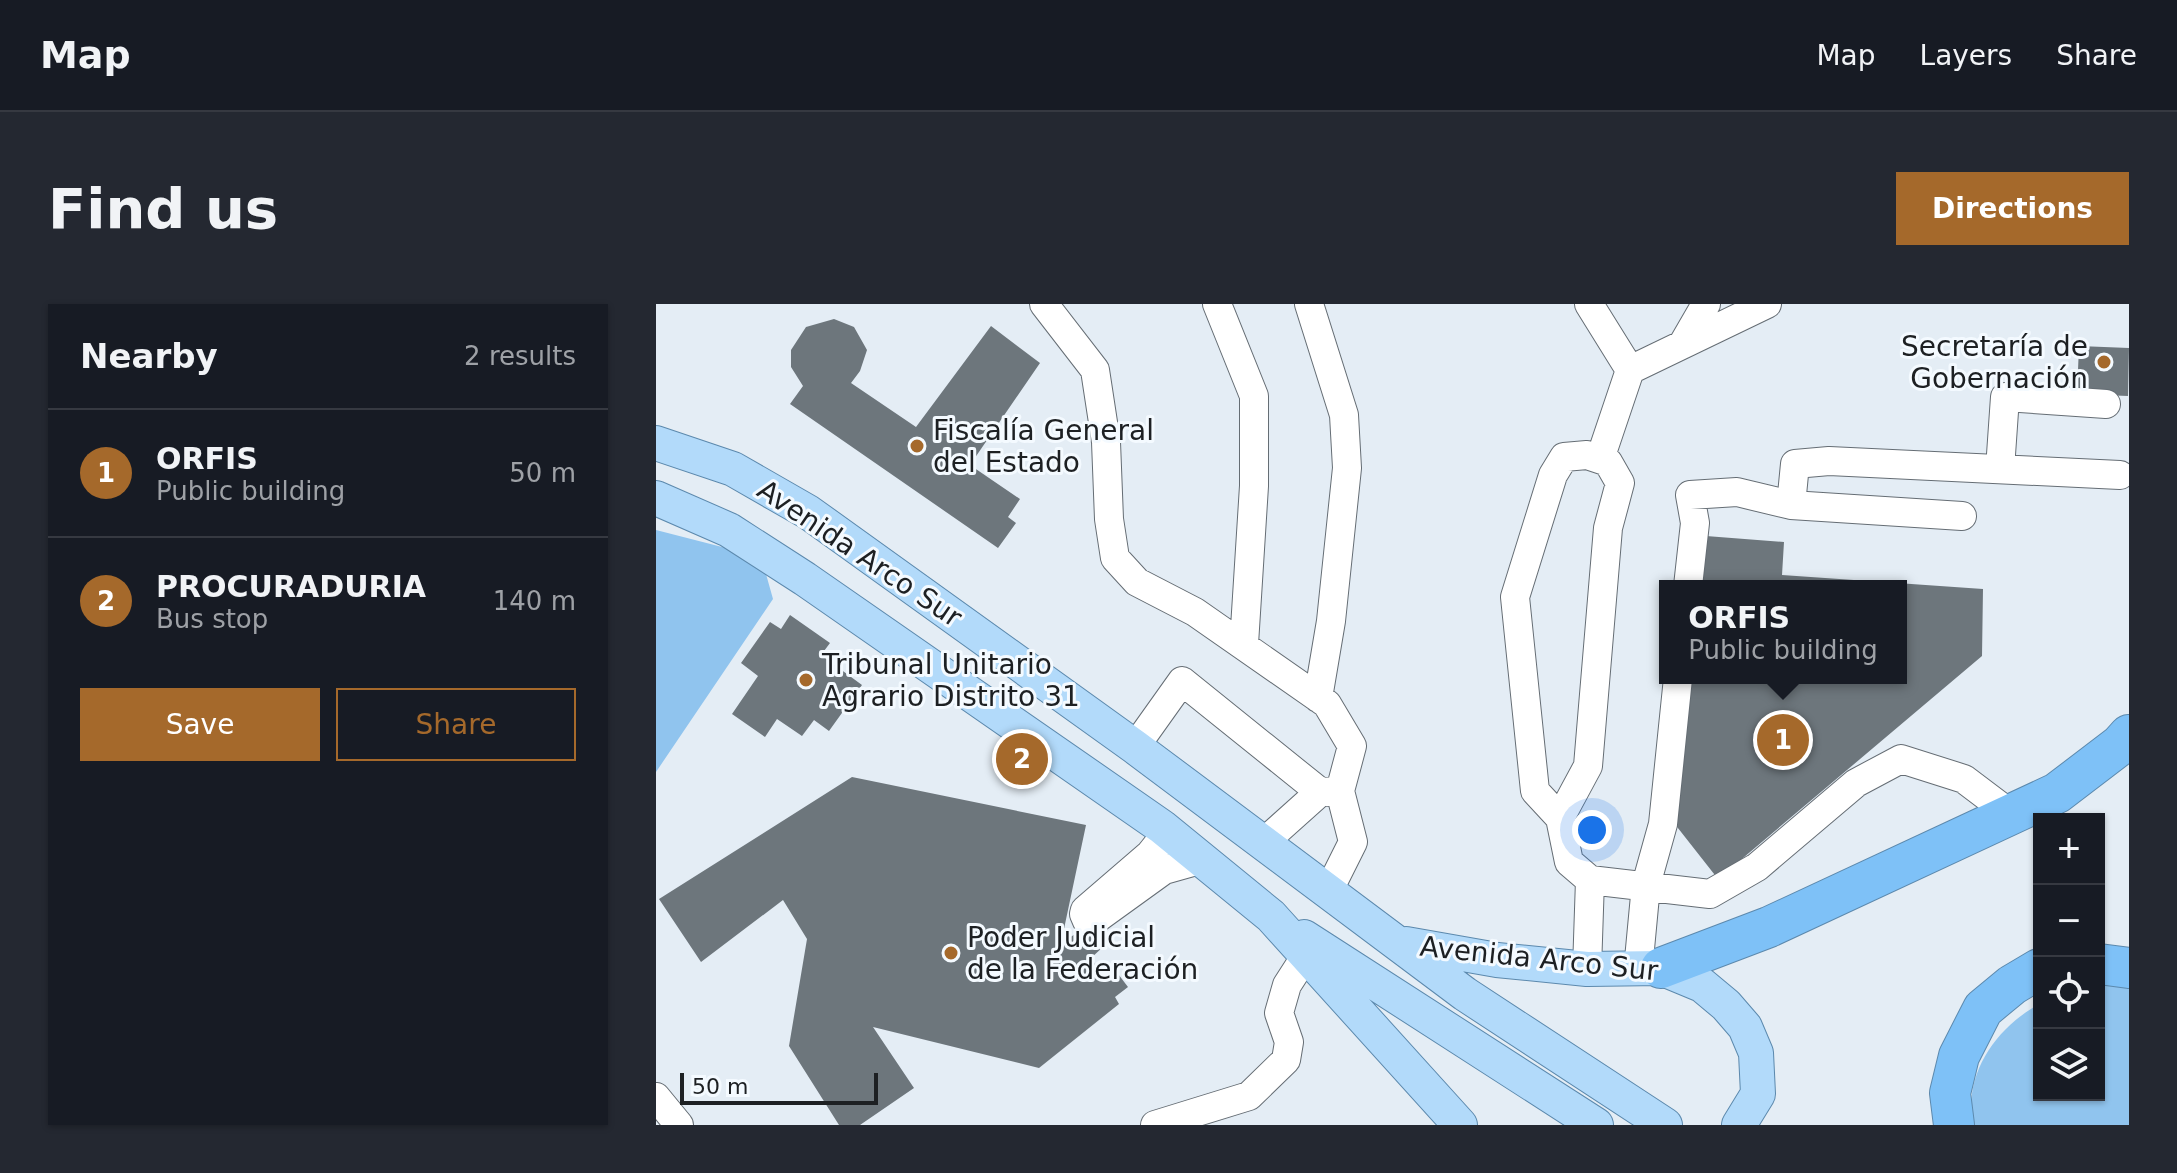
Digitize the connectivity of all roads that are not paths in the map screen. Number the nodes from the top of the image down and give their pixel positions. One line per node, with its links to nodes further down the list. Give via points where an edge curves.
1 (1044, 304): 18 (street, via 1095,370 1115,558 1137,582)
2 (1217, 304): 18 (street, via 1254,396)
3 (1309, 304): 20 (street, via 1344,415 1347,468)
4 (1589, 304): 8 (street)
5 (1706, 304): 7 (street)
6 (1767, 304): 7 (street)
7 (1684, 342): 8 (street)
8 (1630, 370): 11 (street)
9 (2106, 404): 12 (street, via 2005,397)
10 (656, 443): 22 (main road, Avenida Arco Sur, via 733,469 808,512)
11 (1600, 459): 25 (street, via 1608,462 1620,483 1608,528 1588,766); 25 (street, via 1564,457 1553,475 1515,597 1535,791)
12 (2000, 469): 13 (street); 15 (street, via 1795,464)
13 (2120, 475)
14 (656, 498): 26 (main road, Avenida Arco Sur, via 742,538)
15 (1791, 505): 16 (street); 17 (street, via 1737,492 1690,495 1695,523)
16 (1962, 516)
17 (1689, 580)
18 (1244, 644): 20 (street)
19 (1677, 684): 30 (street, via 1663,824)
20 (1318, 698): 23 (street, via 1352,746)
21 (2129, 735): 24 (highway, via 2057,793)
22 (1135, 747): 23 (street, via 1182,681); 27 (main road, Avenida Arco Sur)
23 (1330, 792): 27 (street); 31 (street, via 1353,842)
24 (2009, 813): 30 (street, via 1964,779 1901,759 1856,783 1757,867 1710,894); 37 (highway, via 1769,927)
25 (1560, 818): 29 (street, via 1569,862)
26 (1162, 827): 28 (main road, Avenida Arco Sur); 28 (street, via 1162,839 1150,854 1085,910 1087,921 1164,870)
27 (1263, 843): 31 (main road, Avenida Arco Sur)
28 (1203, 859): 33 (main road, Avenida Arco Sur)
29 (1590, 880): 30 (street); 36 (street)
30 (1646, 885): 37 (street)
31 (1328, 892): 32 (main road, Avenida Arco Sur)
32 (1399, 943): 36 (main road, Avenida Arco Sur); 44 (main road, Avenida Arco Sur, via 1465,994)
33 (1310, 949): 40 (main road, Avenida Arco Sur); 42 (street, via 1287,985 1279,1013 1289,1042 1286,1060 1249,1096); 43 (main road, Avenida Arco Sur)
34 (2105, 965): 35 (highway)
35 (2129, 968)
36 (1587, 969): 37 (main road, Avenida Arco Sur)
37 (1650, 969): 45 (main road, Avenida Arco Sur, via 1702,985 1745,1027 1756,1053 1758,1094)
38 (2033, 973): 46 (highway, via 1983,1009 1959,1056 1950,1093)
39 (656, 1097): 41 (street)
40 (1458, 1120)
41 (679, 1125)
42 (1155, 1125)
43 (1596, 1125)
44 (1665, 1125)
45 (1739, 1125)
46 (1954, 1125)

